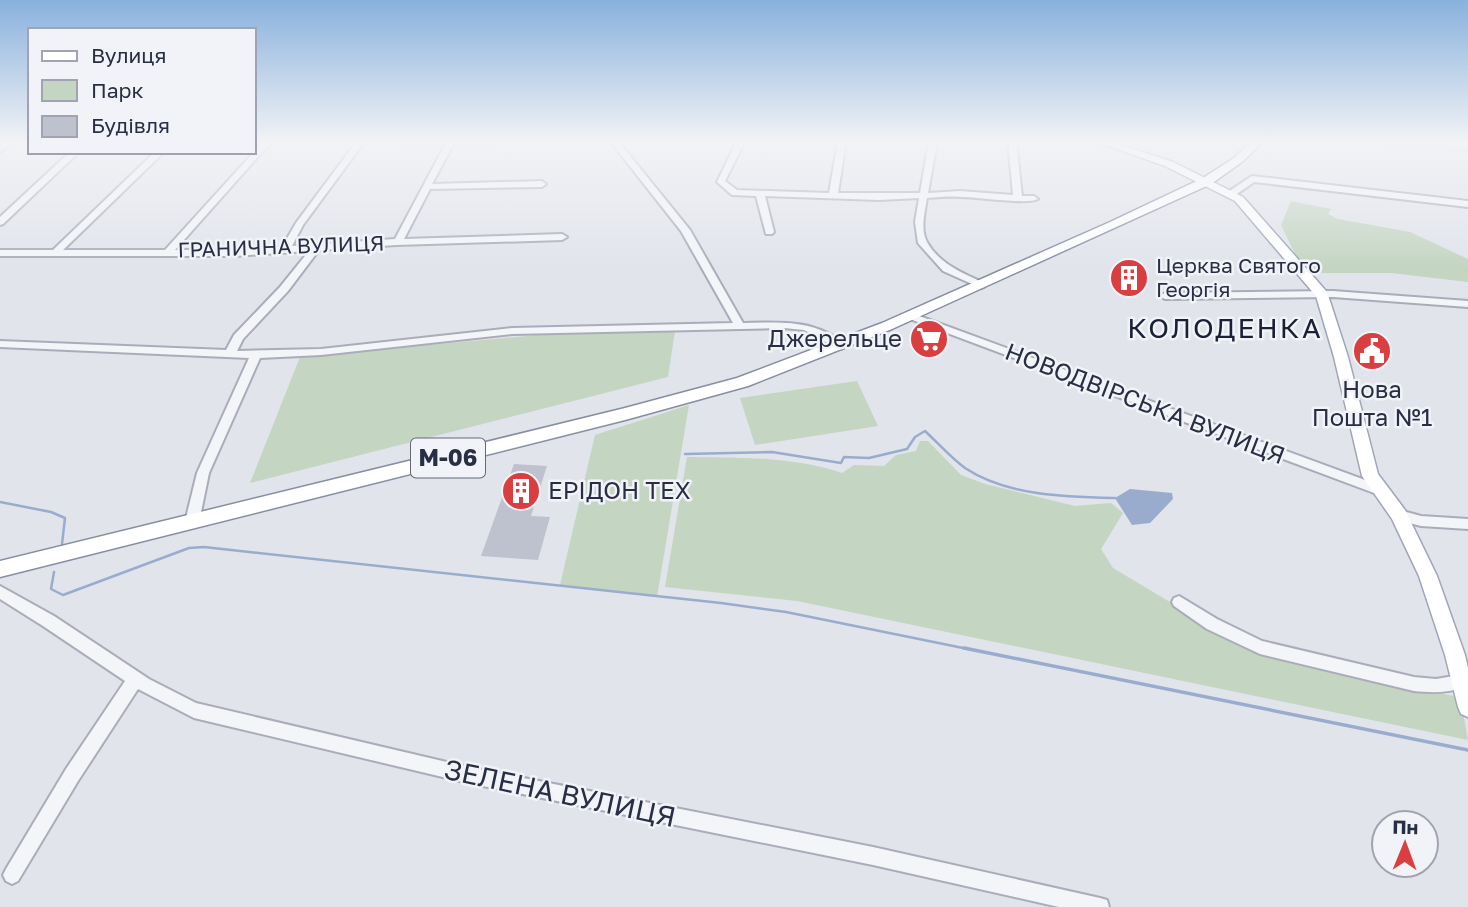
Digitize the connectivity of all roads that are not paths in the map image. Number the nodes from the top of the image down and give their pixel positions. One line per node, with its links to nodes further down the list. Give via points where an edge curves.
1 (41, 183): 24 (street)
2 (127, 183): 31 (street)
3 (230, 183): 30 (street)
4 (330, 183): 29 (street)
5 (428, 183): 16 (street)
6 (648, 183): 38 (street, via 685,230)
7 (721, 183): 18 (street, via 735,193)
8 (835, 183): 19 (street)
9 (926, 183): 20 (street)
10 (1016, 183): 21 (street)
11 (1202, 183): 33 (highway, М-06)
12 (1211, 183): 17 (main road)
13 (1246, 183): 17 (street)
14 (1289, 183): 23 (street)
15 (542, 184): 16 (street)
16 (426, 187): 27 (street)
17 (1231, 194): 34 (main road, via 1251,209)
18 (760, 195): 19 (street); 25 (street)
19 (833, 195): 20 (street)
20 (924, 197): 21 (street, via 960,194); 33 (street, via 921,242 946,269)
21 (1018, 199): 22 (street)
22 (1034, 200)
23 (1468, 204)
24 (0, 222)
25 (769, 232)
26 (562, 237): 27 (street, ГРАНИЧНА ВУЛИЦЯ)
27 (398, 242): 28 (street, ГРАНИЧНА ВУЛИЦЯ)
28 (316, 248): 29 (street, ГРАНИЧНА ВУЛИЦЯ); 41 (street, via 238,337)
29 (285, 250): 30 (street, ГРАНИЧНА ВУЛИЦЯ)
30 (168, 251): 31 (street, ГРАНИЧНА ВУЛИЦЯ)
31 (56, 252): 32 (street, ГРАНИЧНА ВУЛИЦЯ)
32 (0, 253)
33 (981, 285): 37 (highway, М-06)
34 (1322, 295): 35 (street); 36 (street); 43 (main road, via 1350,390 1363,456)
35 (1165, 296)
36 (1468, 304)
37 (911, 316): 40 (highway, М-06); 43 (street, НОВОДВІРСЬКА ВУЛИЦЯ)
38 (740, 326): 40 (street, via 806,327); 42 (street, via 512,331)
39 (0, 344): 41 (street)
40 (841, 346): 45 (highway, М-06, via 710,392)
41 (230, 353): 42 (street)
42 (256, 355): 45 (street, via 203,473)
43 (1379, 490): 44 (main road)
44 (1399, 515): 46 (street); 50 (main road)
45 (192, 522): 47 (highway, М-06)
46 (1468, 524)
47 (0, 569)
48 (0, 593): 51 (street, ЗЕЛЕНА ВУЛИЦЯ, via 45,616 74,641)
49 (1180, 602): 52 (street, via 1212,624 1261,647 1414,684)
50 (1462, 655): 52 (main road)
51 (136, 678): 54 (street); 55 (street, ЗЕЛЕНА ВУЛИЦЯ, via 194,710 277,732)
52 (1460, 682): 53 (main road)
53 (1468, 707)
54 (12, 875)
55 (1100, 907)

